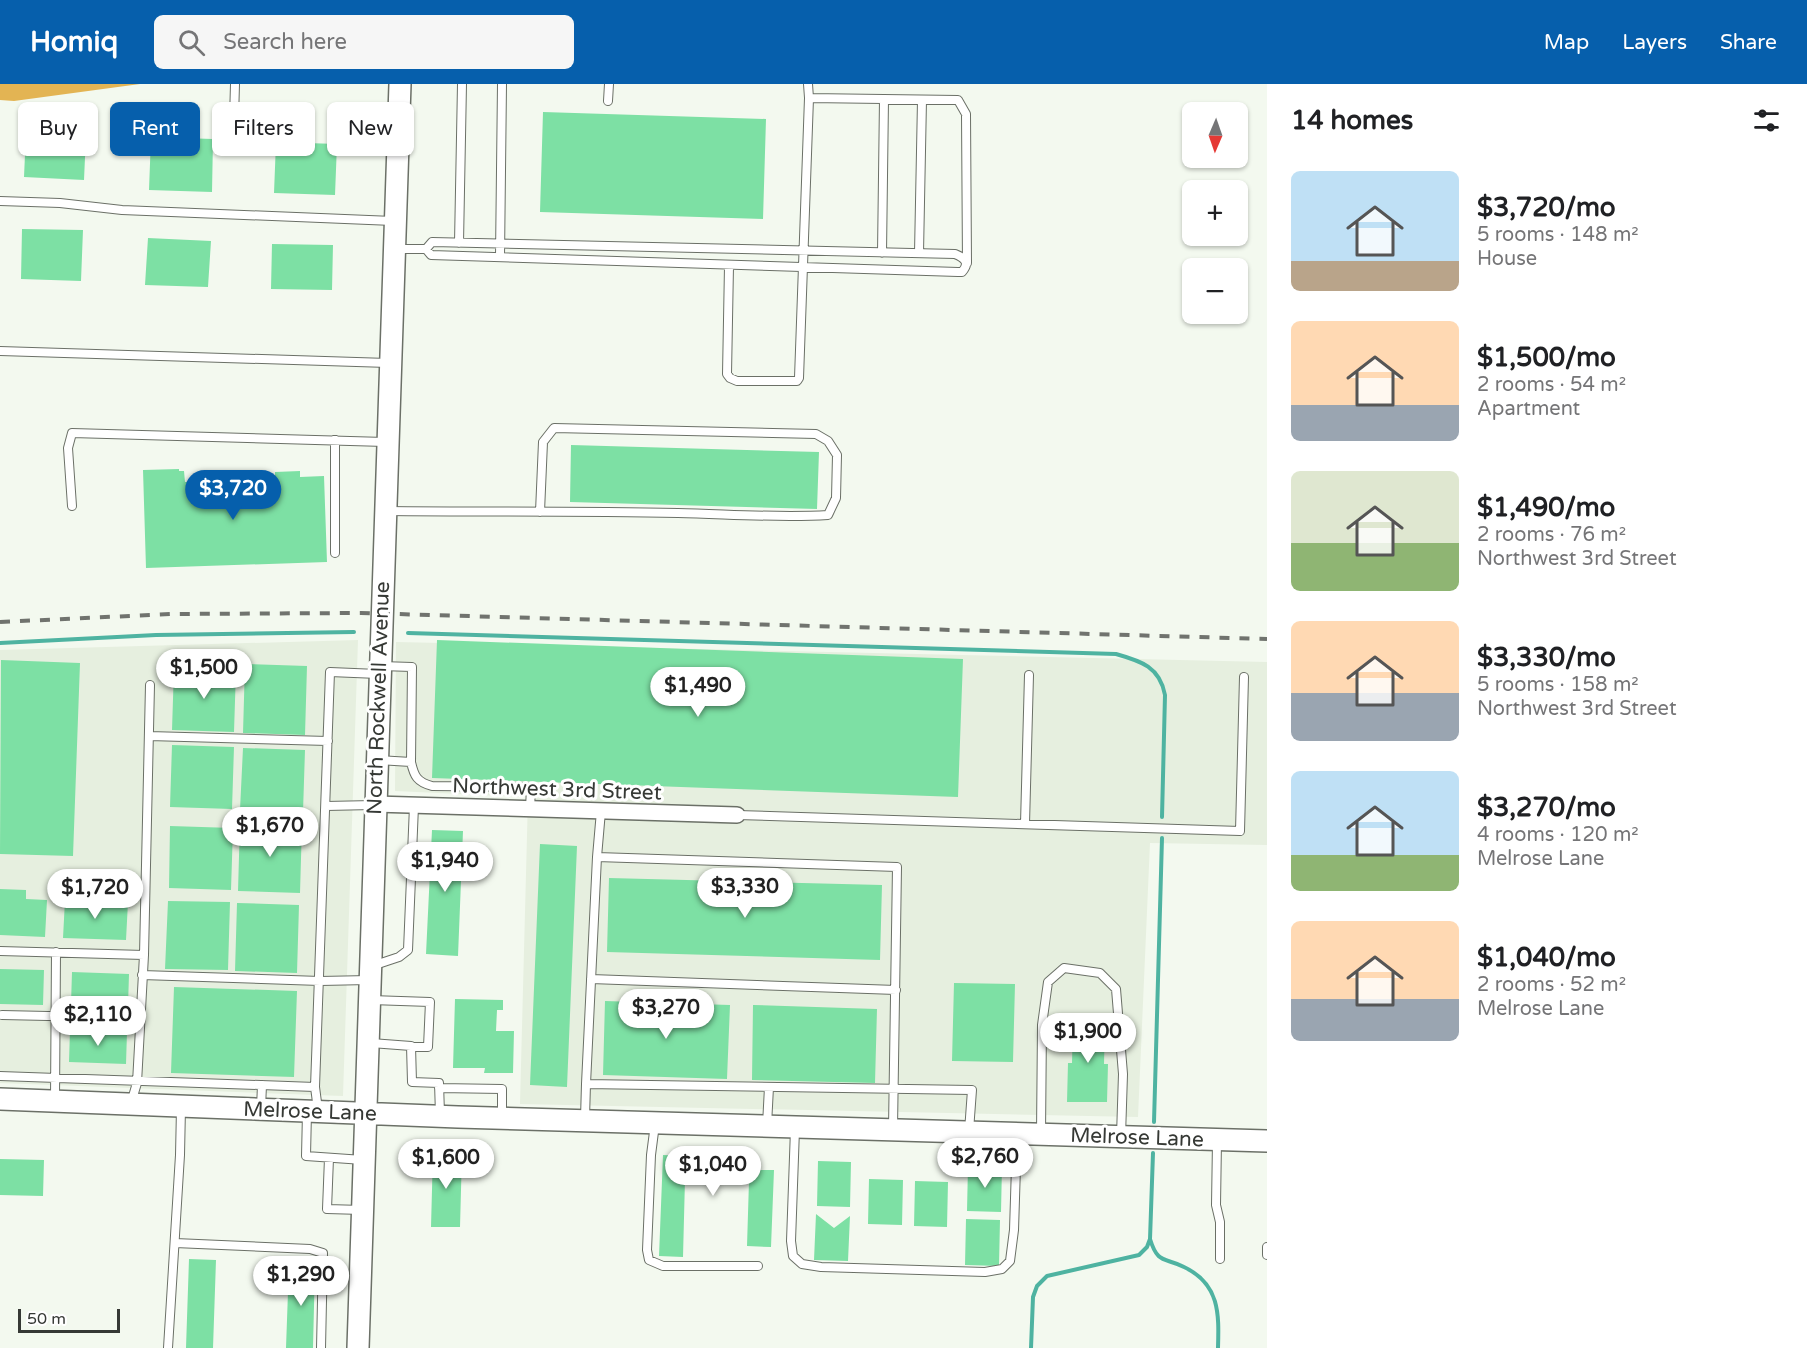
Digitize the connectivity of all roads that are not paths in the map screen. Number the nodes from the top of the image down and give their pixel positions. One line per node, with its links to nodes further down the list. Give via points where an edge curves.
1 (235, 84): 11 (lane)
2 (400, 84): 13 (street, North Rockwell Avenue)
3 (462, 84): 14 (lane)
4 (502, 84): 15 (lane)
5 (609, 84): 10 (lane)
6 (808, 84): 7 (lane)
7 (809, 98): 8 (lane); 19 (lane)
8 (884, 99): 9 (lane); 20 (lane)
9 (922, 100): 21 (lane); 24 (lane, via 958,100 966,114)
10 (608, 101)
11 (234, 102)
12 (0, 201): 13 (lane)
13 (394, 221): 17 (street, North Rockwell Avenue)
14 (459, 243): 15 (lane); 18 (lane, via 432,242)
15 (500, 244): 16 (lane); 22 (lane)
16 (654, 247): 19 (lane); 23 (lane)
17 (393, 249): 18 (lane); 28 (street, North Rockwell Avenue)
18 (426, 249): 22 (lane, via 431,255)
19 (803, 251): 20 (lane); 26 (lane)
20 (882, 253): 21 (lane)
21 (920, 253): 24 (lane, via 955,254)
22 (500, 258): 23 (lane)
23 (654, 263): 25 (lane)
24 (967, 263): 26 (lane, via 962,272)
25 (729, 266): 26 (lane); 26 (lane, via 727,374 737,381 792,382 799,378)
26 (802, 267)
27 (0, 351): 28 (lane)
28 (389, 363): 30 (street, North Rockwell Avenue)
29 (335, 440): 30 (lane); 31 (lane, via 72,433 68,448); 34 (lane)
30 (387, 442): 32 (street, North Rockwell Avenue)
31 (72, 506)
32 (385, 511): 33 (lane); 35 (street, North Rockwell Avenue)
33 (540, 512): 33 (lane, via 828,515 836,498 837,455 828,441 816,434 554,428 543,442)
34 (335, 553)
35 (379, 670): 40 (lane, via 330,672); 41 (street, North Rockwell Avenue); 42 (lane, via 412,667)
36 (1029, 675): 49 (lane)
37 (1244, 677): 49 (lane, via 1240,831)
38 (150, 685): 39 (lane)
39 (149, 736): 40 (lane); 53 (lane)
40 (328, 741): 44 (lane)
41 (376, 760): 42 (lane); 43 (street, North Rockwell Avenue)
42 (411, 762): 46 (lane, via 415,777 432,786 531,787)
43 (375, 804): 44 (lane); 45 (street, Northwest 3rd Street); 57 (street, North Rockwell Avenue)
44 (326, 806): 56 (lane)
45 (414, 806): 46 (street, Northwest 3rd Street); 57 (lane, via 408,950)
46 (530, 809): 47 (street, Northwest 3rd Street)
47 (601, 811): 48 (street, Northwest 3rd Street); 50 (lane)
48 (737, 815): 49 (lane)
49 (1025, 824)
50 (597, 857): 55 (lane); 58 (lane, via 897,867)
51 (0, 951): 52 (lane)
52 (56, 952): 53 (lane); 60 (lane)
53 (144, 955): 54 (lane)
54 (142, 975): 56 (lane); 61 (lane)
55 (591, 979): 58 (lane); 67 (lane)
56 (320, 981): 57 (lane); 70 (lane)
57 (370, 982): 62 (street, North Rockwell Avenue); 63 (lane, via 430,1002 428,1047)
58 (896, 990): 72 (lane)
59 (2, 1015): 60 (lane)
60 (56, 1016): 61 (lane); 65 (lane)
61 (140, 1018): 66 (lane)
62 (369, 1043): 63 (lane); 79 (street, North Rockwell Avenue)
63 (411, 1047): 71 (lane, via 412,1082 440,1083)
64 (0, 1076): 65 (lane)
65 (55, 1078): 66 (lane); 74 (lane)
66 (137, 1083): 68 (lane); 75 (lane)
67 (586, 1084): 69 (lane); 82 (lane)
68 (262, 1085): 70 (lane); 77 (lane)
69 (769, 1087): 72 (lane); 84 (lane)
70 (315, 1088): 78 (lane)
71 (440, 1088): 80 (lane); 81 (lane, via 502,1089)
72 (894, 1089): 86 (lane); 87 (lane, via 972,1090)
73 (0, 1099): 74 (street, Melrose Lane)
74 (55, 1102): 75 (street, Melrose Lane)
75 (131, 1104): 76 (street, Melrose Lane)
76 (181, 1106): 77 (street, Melrose Lane); 96 (lane)
77 (261, 1109): 78 (street, Melrose Lane)
78 (313, 1111): 79 (street, Melrose Lane); 93 (lane, via 306,1156)
79 (367, 1113): 80 (street, Melrose Lane); 94 (street, North Rockwell Avenue)
80 (440, 1116): 81 (street, Melrose Lane)
81 (502, 1118): 82 (street, Melrose Lane)
82 (585, 1121): 83 (street, Melrose Lane)
83 (656, 1123): 84 (street, Melrose Lane); 100 (lane, via 649,1183 649,1260 663,1266)
84 (767, 1126): 85 (street, Melrose Lane)
85 (795, 1127): 86 (street, Melrose Lane); 88 (lane, via 793,1256 802,1264 821,1267 985,1272 1002,1269 1010,1260 1012,1247)
86 (893, 1130): 87 (street, Melrose Lane)
87 (969, 1132): 88 (street, Melrose Lane)
88 (1017, 1134): 89 (street, Melrose Lane)
89 (1041, 1134): 90 (street, Melrose Lane); 90 (lane, via 1042,1026 1048,982 1064,968 1100,973 1116,989 1124,1074)
90 (1120, 1137): 91 (street, Melrose Lane)
91 (1217, 1140): 92 (street, Melrose Lane); 99 (lane)
92 (1267, 1141)
93 (328, 1158): 94 (lane); 95 (lane, via 327,1209)
94 (365, 1160): 95 (street, North Rockwell Avenue)
95 (363, 1210): 103 (street, North Rockwell Avenue)
96 (175, 1243): 101 (lane); 102 (lane, via 310,1249 323,1253)
97 (1267, 1247): 98 (lane)
98 (1267, 1255)
99 (1220, 1259)
100 (758, 1266)
101 (168, 1348)
102 (321, 1348)
103 (358, 1348)

